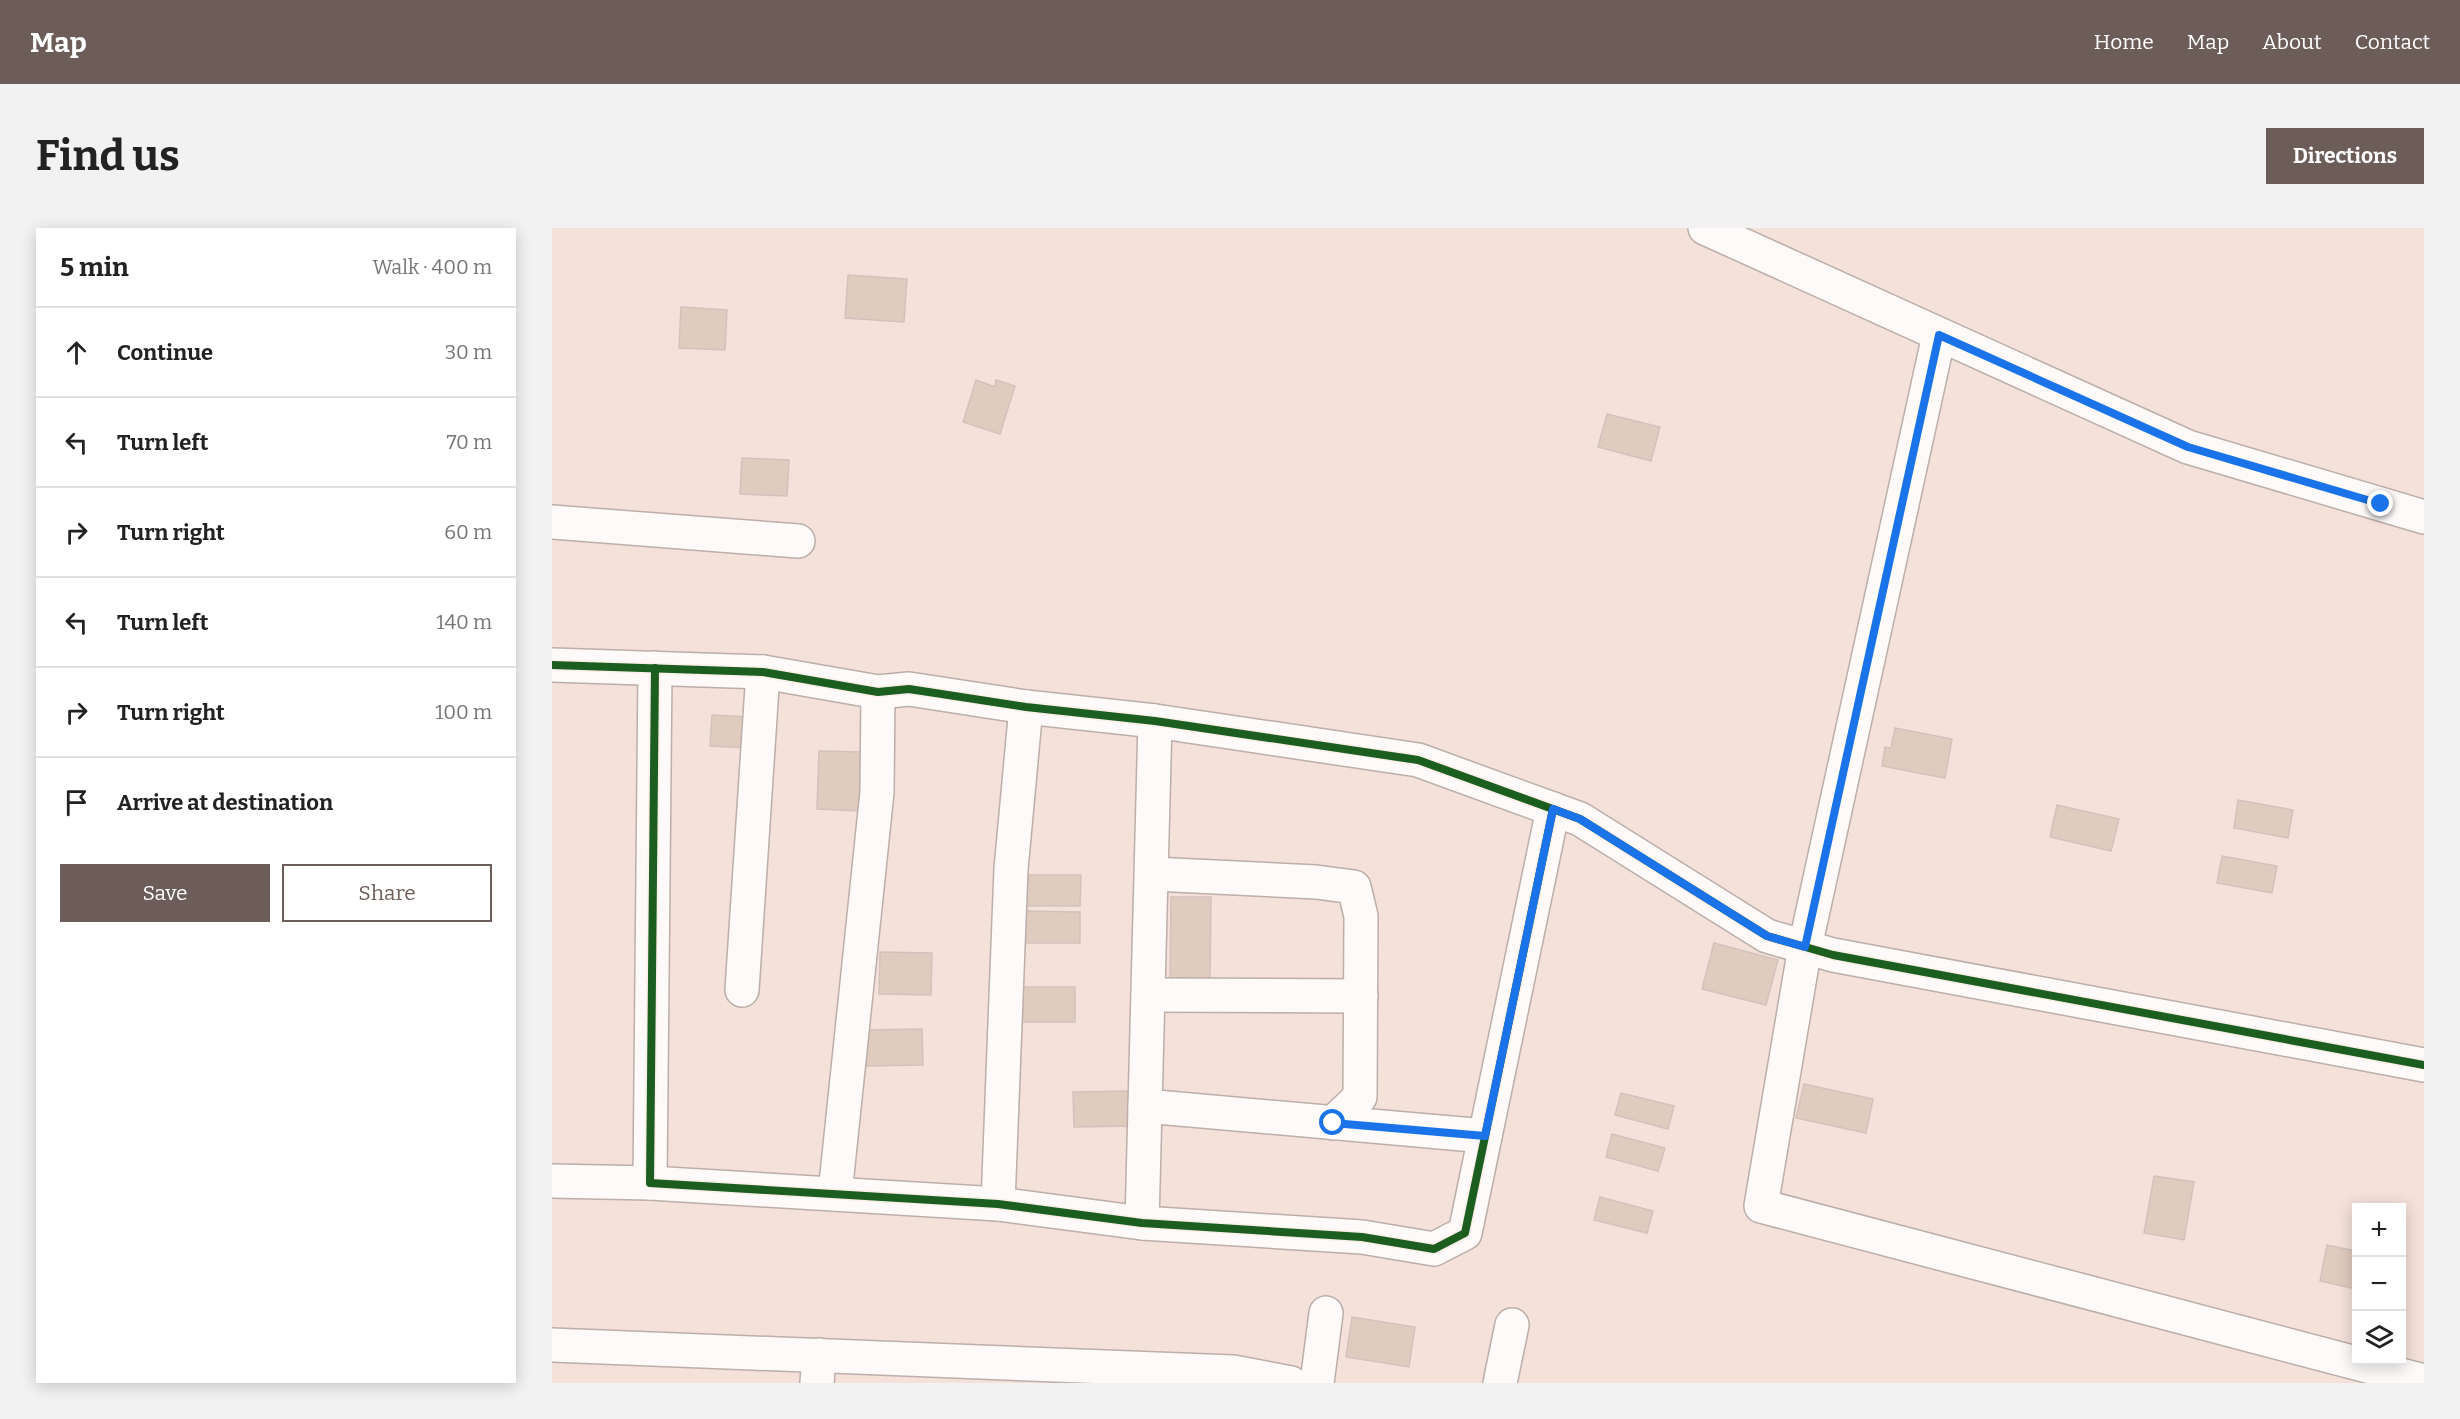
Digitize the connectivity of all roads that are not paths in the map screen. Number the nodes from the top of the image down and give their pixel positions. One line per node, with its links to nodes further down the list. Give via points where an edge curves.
1 (1705, 228): 2 (street)
2 (1939, 335): 3 (street, via 2188,447); 14 (street)
3 (2424, 517)
4 (552, 522): 5 (street)
5 (798, 541)
6 (552, 665): 7 (street)
7 (655, 668): 8 (street); 23 (street)
8 (763, 672): 9 (street); 15 (street)
9 (878, 692): 10 (street, via 909,689); 24 (street, via 877,792)
10 (1026, 707): 11 (street); 25 (street, via 1011,869)
11 (1155, 721): 12 (street, via 1418,760); 13 (street)
12 (1553, 809): 14 (street, via 1580,819 1767,936); 21 (street)
13 (1153, 873): 16 (street); 17 (street, via 1354,887 1361,916)
14 (1805, 947): 18 (street); 33 (street, via 1761,1206)
15 (742, 990)
16 (1148, 995): 17 (street); 19 (street)
17 (1361, 996): 20 (street, via 1360,1097)
18 (2424, 1065)
19 (1145, 1106): 20 (street); 26 (street)
20 (1333, 1123): 21 (street)
21 (1485, 1136): 26 (street, via 1465,1233 1434,1249 1362,1237)
22 (552, 1181): 23 (street)
23 (650, 1183): 24 (street)
24 (836, 1194): 25 (street)
25 (998, 1204): 26 (street)
26 (1142, 1223)
27 (1326, 1313): 35 (street)
28 (1512, 1325): 36 (street)
29 (552, 1345): 30 (street)
30 (818, 1369): 31 (street)
31 (995, 1372): 32 (street)
32 (1149, 1376): 34 (street, via 1233,1372)
33 (2424, 1381)
34 (1291, 1383)
35 (1317, 1383)
36 (1500, 1383)

